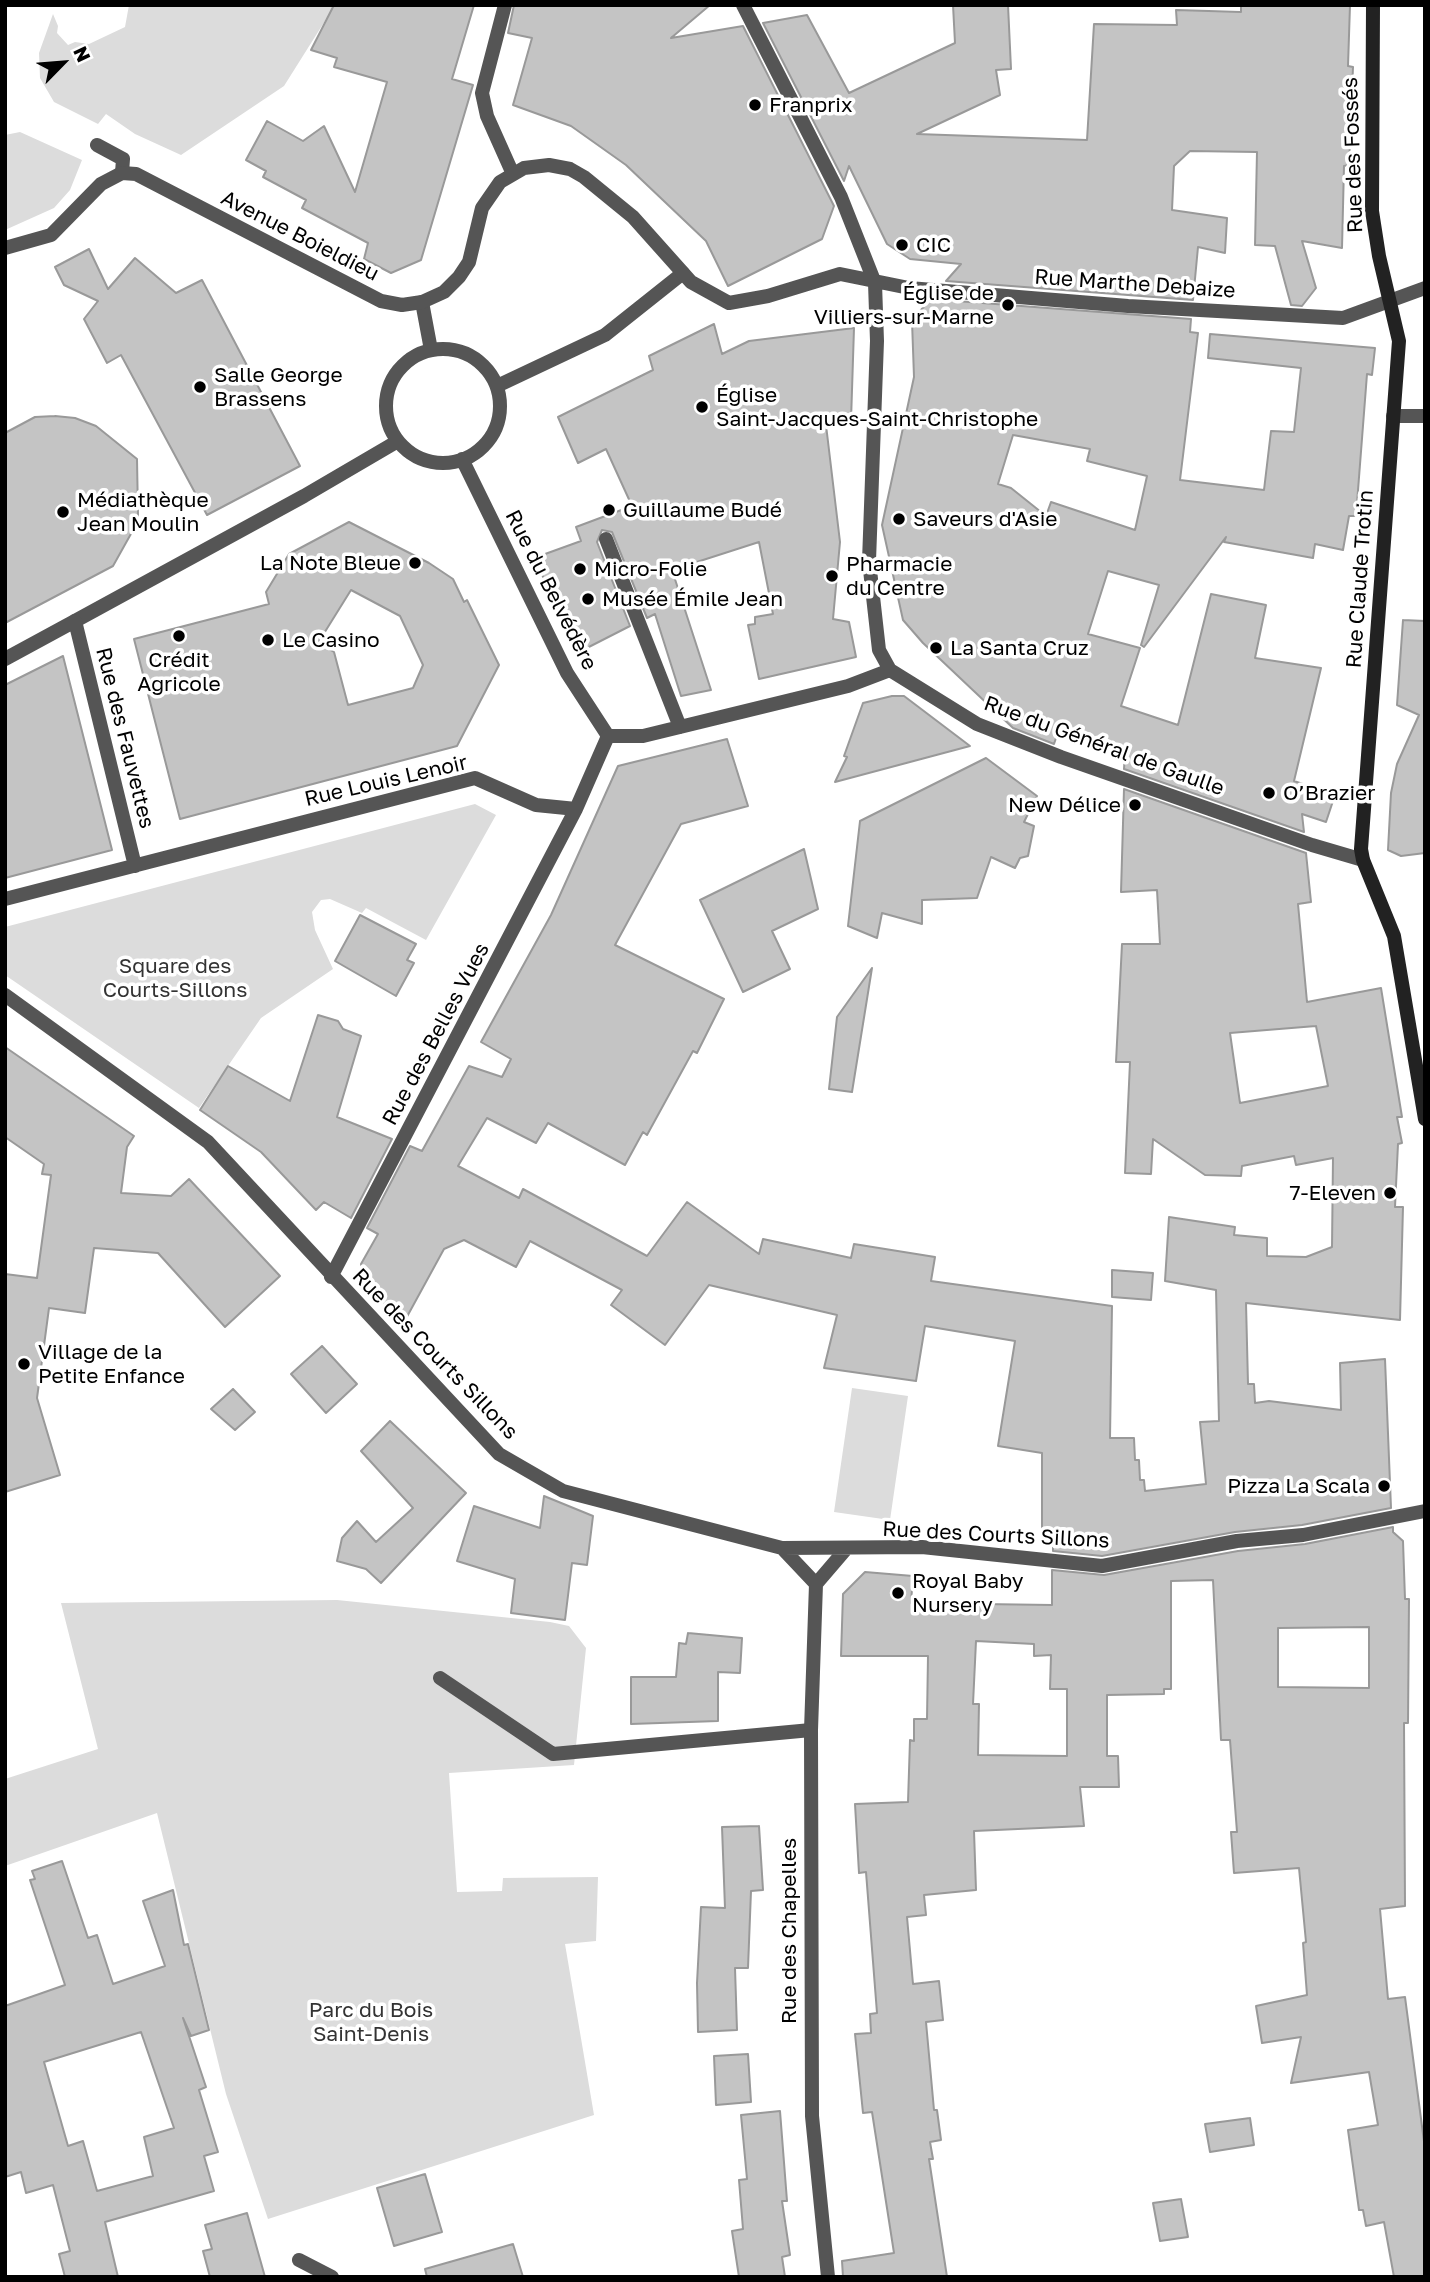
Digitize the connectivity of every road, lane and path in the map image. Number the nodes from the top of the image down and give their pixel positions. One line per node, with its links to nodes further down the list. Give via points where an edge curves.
1 (505, 5): 5 (street, via 482,93)
2 (743, 5): 9 (street, via 841,197)
3 (1373, 5): 12 (main road, Rue des Fossés, via 1372,211)
4 (97, 145): 6 (street, via 123,159)
5 (512, 172): 8 (street, via 549,164 584,177 634,217); 11 (street, via 482,208 469,262 459,277 444,292)
6 (122, 173): 7 (street, via 101,184 51,234); 11 (street, Avenue Boieldieu, via 136,174 381,301)
7 (5, 248)
8 (687, 278): 9 (street, Rue Marthe Debaize, via 729,303 840,274); 14 (street, via 605,335)
9 (875, 283): 12 (street, Rue Marthe Debaize, via 1128,306 1343,318); 22 (street, via 869,561 879,650)
10 (1425, 288): 12 (street, Rue Marthe Debaize)
11 (422, 302): 13 (street)
12 (1390, 302): 15 (main road, Rue Claude Trotin, via 1399,341)
13 (431, 350): 14 (street, via 459,351 475,358); 17 (street, via 408,360 388,389 389,425)
14 (497, 386): 18 (street, via 498,422 491,438)
15 (1393, 416): 16 (street); 26 (main road, Rue Claude Trotin)
16 (1425, 416)
17 (398, 440): 18 (street, via 427,461); 20 (street)
18 (462, 459): 24 (street, Rue du Belvédère, via 567,673)
19 (606, 539): 23 (street)
20 (75, 621): 21 (street); 27 (street, Rue des Fauvettes)
21 (5, 659)
22 (890, 670): 23 (street, via 848,686); 26 (street, Rue du Général de Gaulle, via 1001,733)
23 (680, 727): 24 (street, via 643,736)
24 (608, 736): 25 (street)
25 (576, 809): 27 (street, Rue Louis Lenoir, via 536,804 475,778); 31 (street, Rue des Belles Vues)
26 (1363, 860): 30 (main road, via 1394,936)
27 (135, 866): 28 (street, Rue Louis Lenoir)
28 (5, 899)
29 (5, 995): 31 (street, Rue des Courts Sillons, via 208,1142)
30 (1425, 1119)
31 (331, 1278): 33 (street, Rue des Courts Sillons, via 499,1454 563,1491)
32 (1425, 1511): 34 (street, Rue des Courts Sillons, via 1101,1566 922,1547)
33 (782, 1548): 34 (street, Rue des Courts Sillons); 35 (street)
34 (846, 1549): 35 (street)
35 (816, 1584): 37 (street, Rue des Chapelles)
36 (440, 1678): 37 (street, via 553,1754)
37 (811, 1730): 40 (street, Rue des Chapelles, via 812,2116)
38 (304, 2277): 39 (street, via 299,2260)
39 (332, 2277)
40 (828, 2277)

